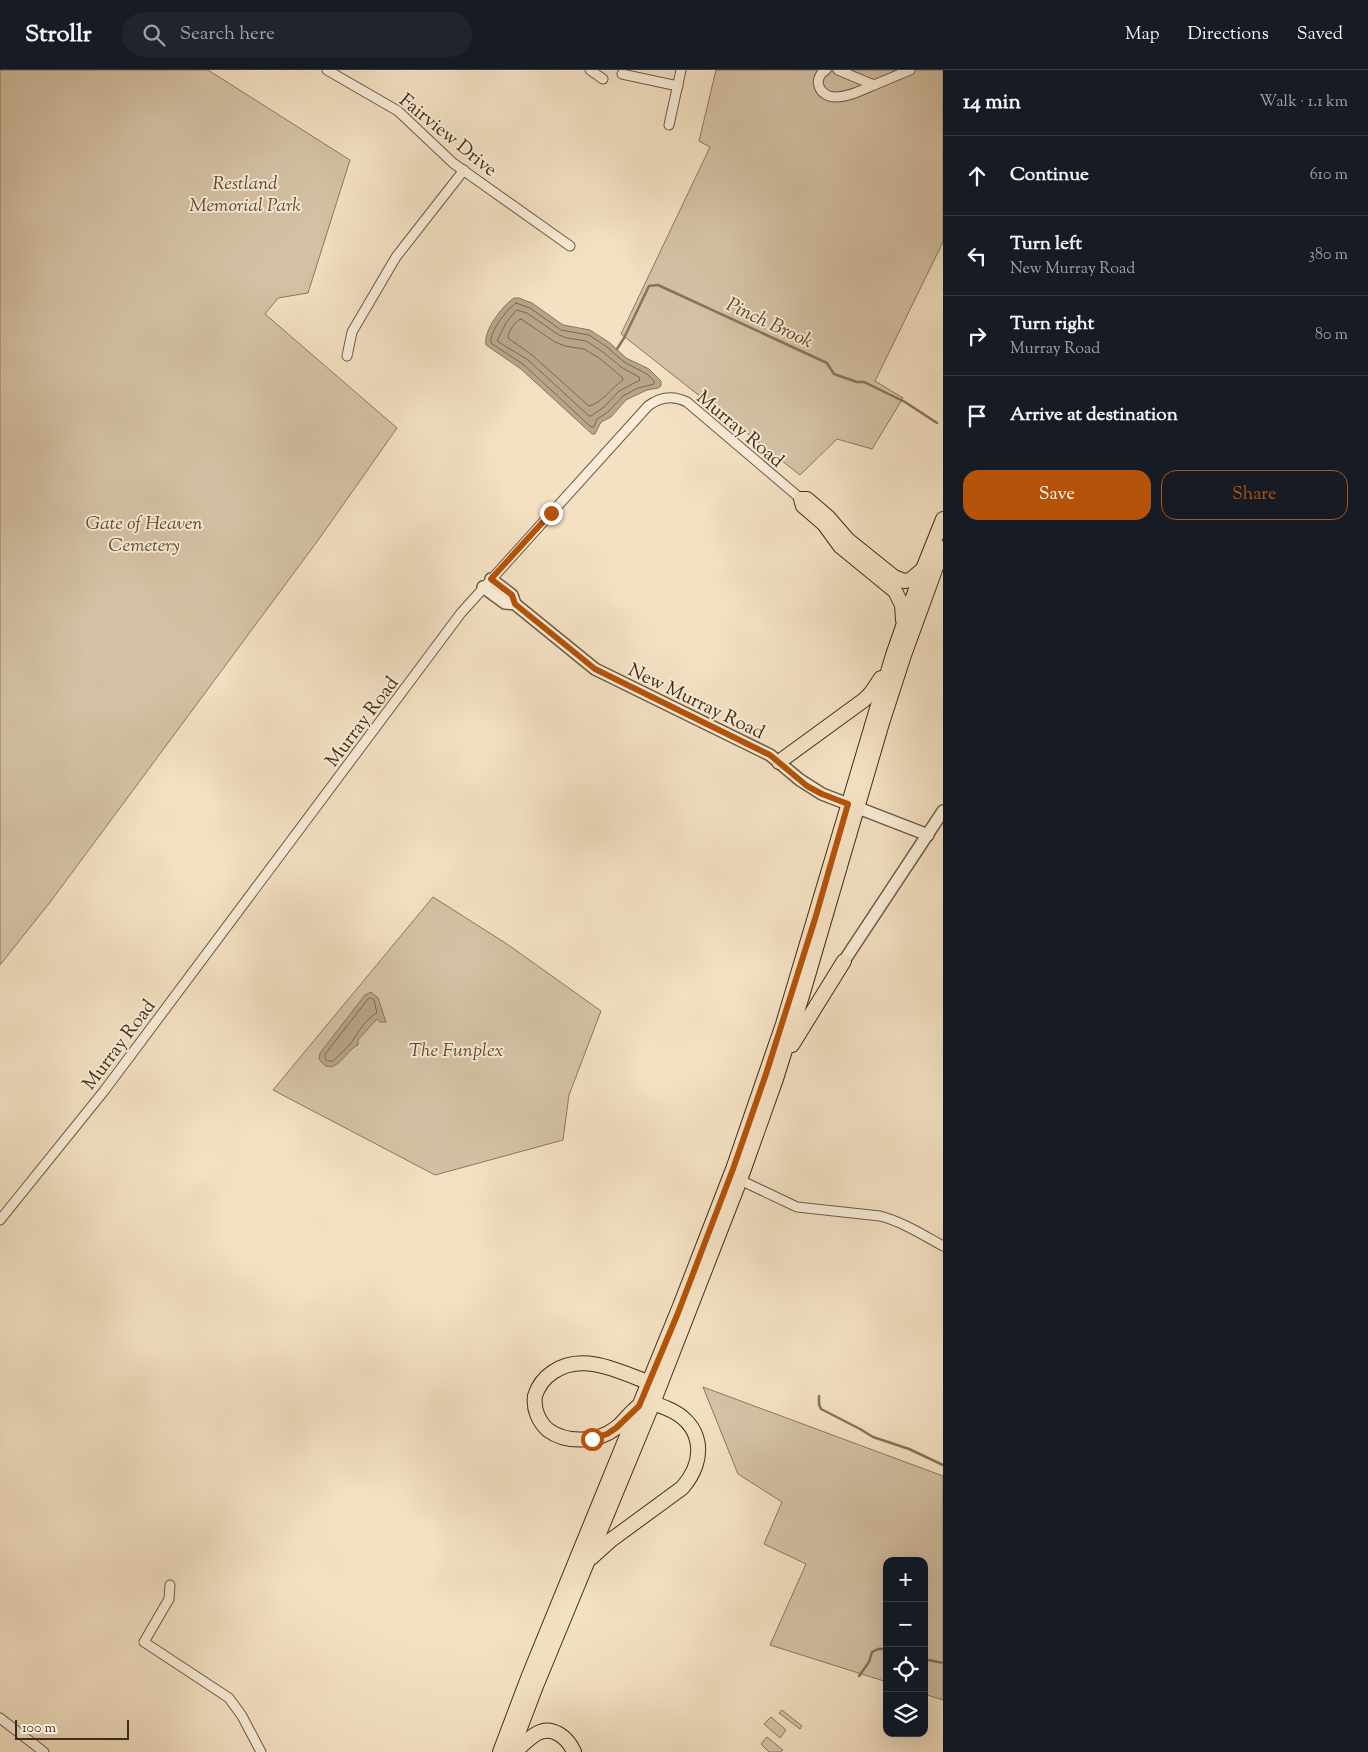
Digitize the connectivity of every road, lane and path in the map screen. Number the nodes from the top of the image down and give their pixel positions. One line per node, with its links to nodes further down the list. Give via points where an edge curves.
1 (327, 70): 7 (street, Fairview Drive)
2 (590, 70): 9 (street)
3 (681, 70): 11 (street)
4 (826, 70): 10 (street, via 820,75 818,85 827,96 857,93)
5 (838, 70): 10 (street)
6 (910, 70): 10 (street)
7 (339, 73): 13 (street, Fairview Drive, via 398,111)
8 (622, 74): 11 (street)
9 (602, 79)
10 (874, 84)
11 (678, 86): 12 (street)
12 (669, 125)
13 (464, 170): 14 (street, Fairview Drive); 15 (street, via 396,257 352,332)
14 (570, 246)
15 (347, 356)
16 (801, 499): 19 (main road, via 807,499 848,540 894,577 910,580); 20 (street, Murray Road, via 687,402 662,398 648,406); 21 (main road, via 802,505 824,524 840,546 895,591 902,604)
17 (943, 519): 19 (main road)
18 (943, 548): 24 (main road)
19 (923, 569): 21 (main road)
20 (487, 583): 23 (street, New Murray Road, via 505,603 515,604 595,669); 30 (street, Murray Road, via 461,613 104,1091)
21 (903, 624): 22 (main road)
22 (893, 655): 23 (main road, via 871,693); 24 (main road)
23 (779, 762): 24 (street, New Murray Road, via 816,791)
24 (853, 806): 26 (street, New Murray Road); 28 (main road, via 816,953); 32 (main road, via 764,1081)
25 (943, 812): 26 (street)
26 (928, 835): 27 (street)
27 (844, 961): 28 (main road)
28 (779, 1067): 29 (main road)
29 (740, 1180): 31 (street, via 797,1207 892,1219); 32 (main road, via 701,1282)
30 (0, 1220)
31 (943, 1246)
32 (654, 1385): 33 (main road); 33 (main road, via 605,1366 576,1363 548,1375 538,1388 535,1403 539,1419 550,1431 577,1440 607,1434)
33 (646, 1405): 34 (main road); 34 (main road, via 676,1412 690,1425 697,1442 696,1468 682,1488 611,1540); 39 (main road, via 525,1686)
34 (588, 1562): 40 (main road)
35 (170, 1585): 38 (street, via 169,1600 144,1642 229,1698)
36 (0, 1718): 37 (street)
37 (44, 1752)
38 (260, 1752)
39 (500, 1752)
40 (511, 1752)
41 (515, 1752): 42 (main road, via 538,1732 545,1731 564,1736)
42 (574, 1752)

